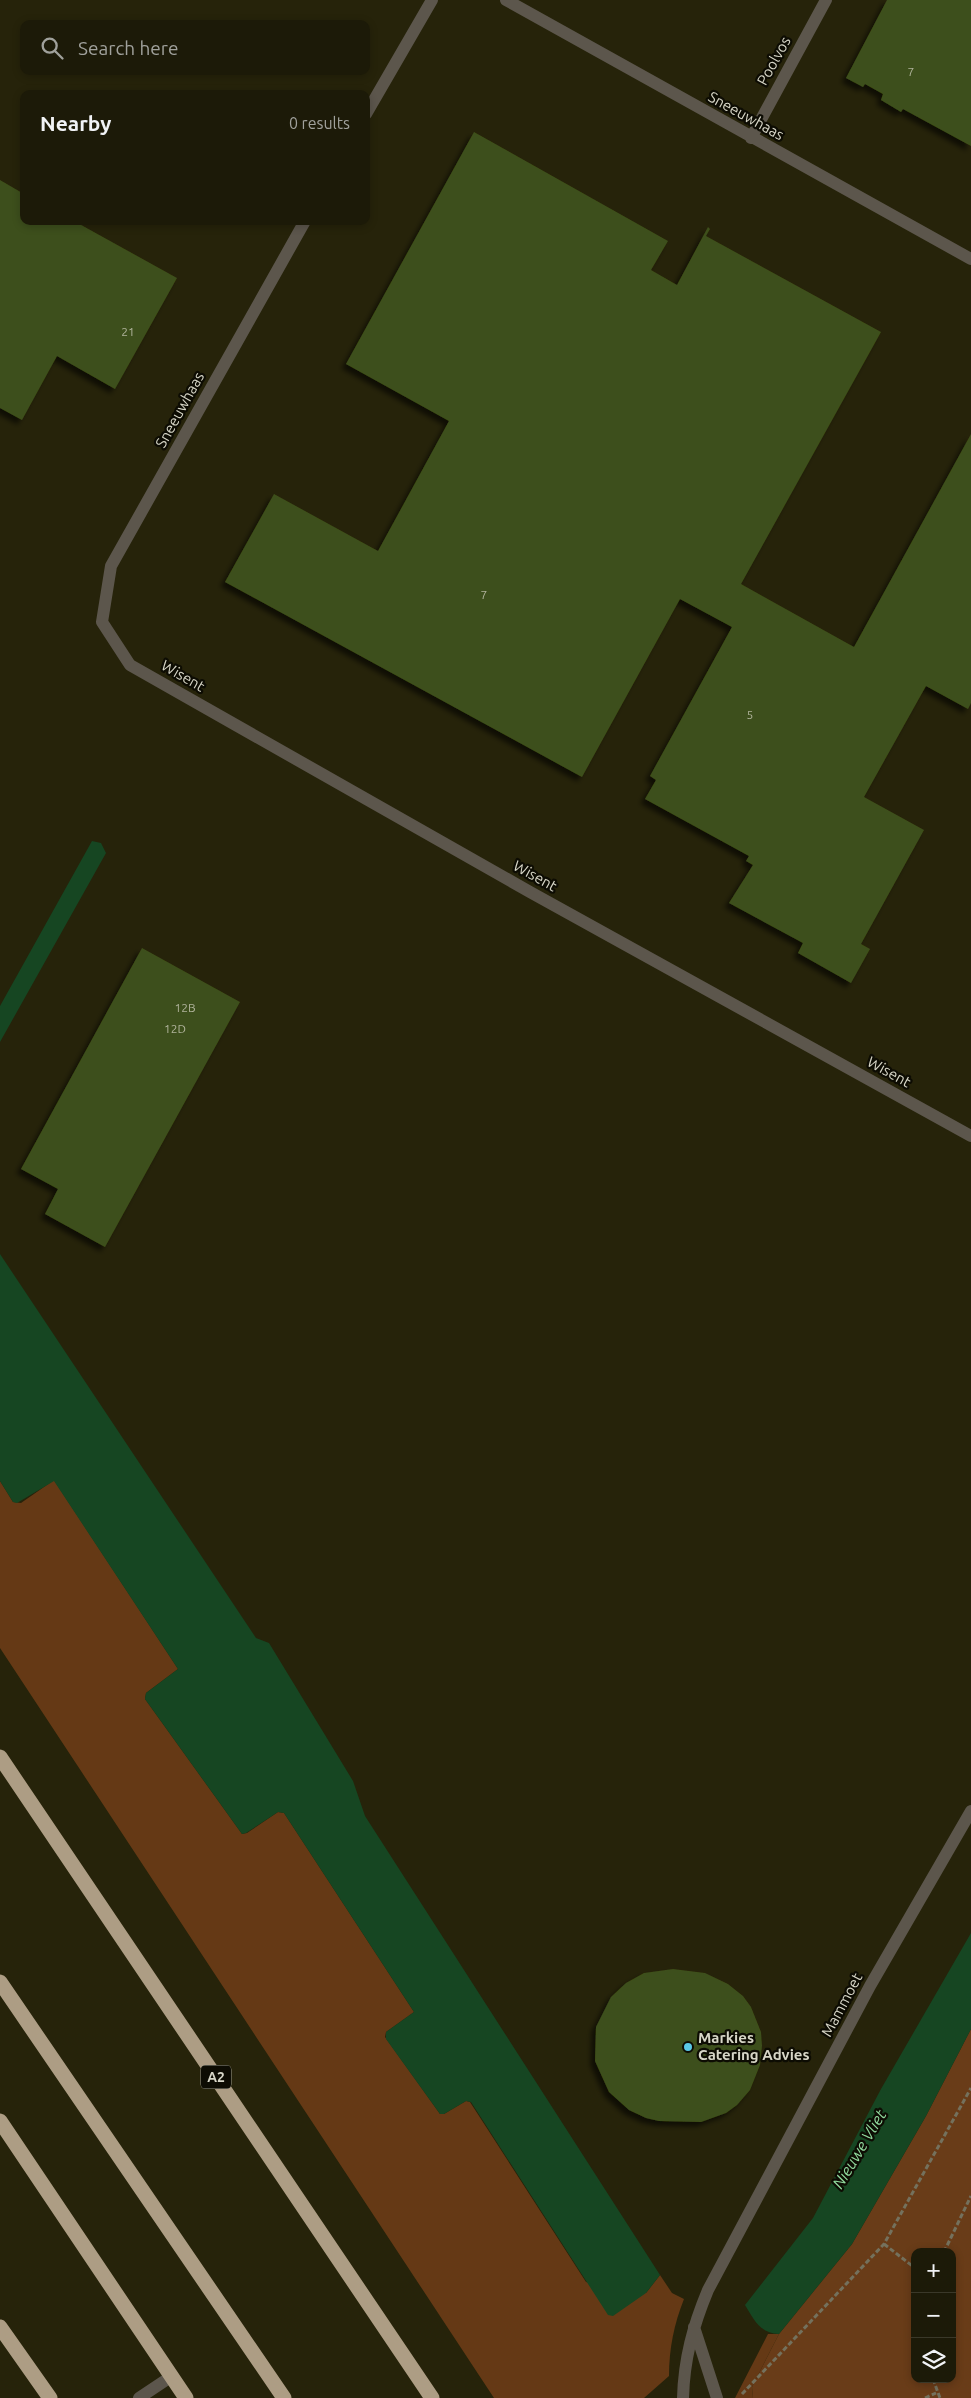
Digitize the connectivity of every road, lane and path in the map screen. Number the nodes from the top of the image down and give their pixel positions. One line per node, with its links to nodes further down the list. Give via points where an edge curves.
1 (432, 0): 4 (street)
2 (506, 0): 5 (street, Sneeuwhaas)
3 (826, 0): 5 (street, Poolvos)
4 (370, 107)
5 (751, 138): 7 (street, Sneeuwhaas)
6 (303, 225): 8 (street, Sneeuwhaas, via 111,566)
7 (971, 259)
8 (102, 622): 9 (street, Wisent, via 130,665 530,892)
9 (971, 1136)
10 (0, 1757): 28 (highway, A2)
11 (971, 1811): 19 (street, Mammoet, via 870,1986)
12 (0, 1982): 27 (highway)
13 (971, 2088): 16 (path)
14 (0, 2121): 21 (highway)
15 (971, 2196): 17 (path)
16 (884, 2244): 18 (path); 31 (path)
17 (946, 2248)
18 (911, 2265)
19 (693, 2324): 29 (street, Mammoet, via 684,2373); 30 (street)
20 (0, 2327): 24 (highway)
21 (172, 2376): 25 (street); 26 (highway)
22 (933, 2383): 23 (path)
23 (936, 2393): 32 (path); 33 (path)
24 (50, 2398)
25 (139, 2398)
26 (186, 2398)
27 (284, 2398)
28 (432, 2398)
29 (684, 2398)
30 (717, 2398)
31 (738, 2398)
32 (925, 2398)
33 (940, 2398)

